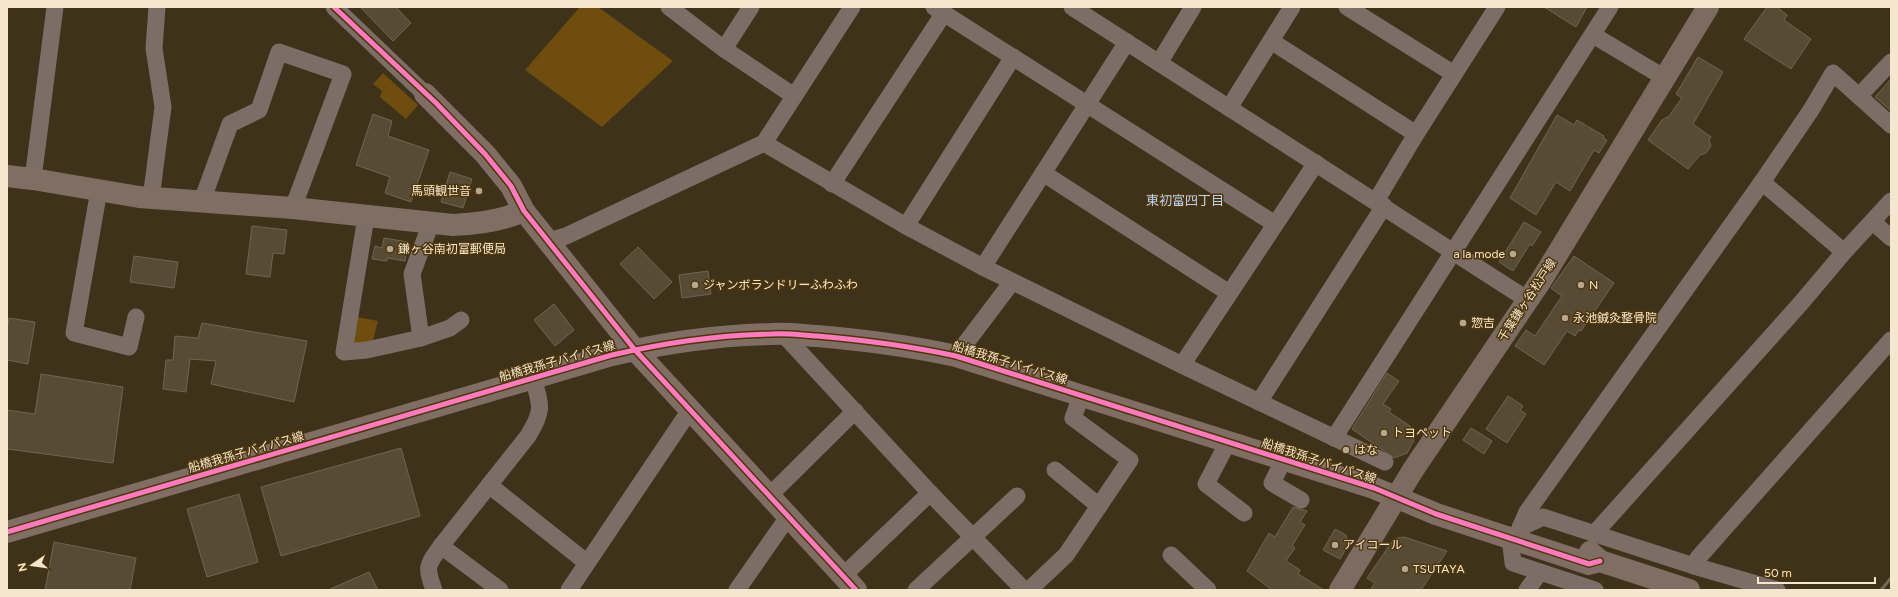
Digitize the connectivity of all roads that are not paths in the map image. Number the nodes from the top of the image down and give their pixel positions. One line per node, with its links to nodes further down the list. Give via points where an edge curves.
1 (55, 7): 35 (street)
2 (157, 7): 39 (street, via 154,48 163,107)
3 (334, 7): 24 (street)
4 (669, 7): 18 (street)
5 (751, 7): 18 (street)
6 (852, 7): 25 (street)
7 (1072, 7): 17 (street)
8 (1193, 7): 20 (street)
9 (1292, 7): 16 (street)
10 (1347, 7): 22 (street)
11 (1610, 7): 15 (street)
12 (1708, 7): 23 (main road, 千葉鎌ヶ谷松戸線)
13 (1491, 9): 22 (street)
14 (939, 10): 19 (street); 37 (street)
15 (1593, 35): 23 (street); 52 (street)
16 (1271, 41): 28 (street); 30 (street)
17 (1127, 42): 20 (street); 27 (street)
18 (724, 49): 25 (street)
19 (1013, 57): 27 (street); 49 (street)
20 (1159, 62): 28 (street)
21 (1891, 62): 26 (street)
22 (1454, 74): 30 (street)
23 (1665, 78): 57 (main road, 千葉鎌ヶ谷松戸線)
24 (425, 94): 44 (street, via 485,154 511,186)
25 (794, 96): 31 (street)
26 (1859, 96): 29 (street); 36 (street, via 1833,73)
27 (1087, 104): 33 (street); 48 (street)
28 (1230, 108): 32 (street)
29 (1891, 125)
30 (1416, 134): 42 (street)
31 (764, 143): 37 (street); 51 (street, via 566,236)
32 (1316, 163): 42 (street); 48 (street)
33 (1043, 173): 54 (street); 56 (street)
34 (7, 176): 35 (street)
35 (33, 179): 38 (street)
36 (1762, 182): 53 (street); 86 (street, via 1527,512)
37 (832, 184): 49 (street)
38 (99, 190): 39 (street); 58 (street, via 74,333 129,347)
39 (151, 198): 40 (street)
40 (202, 201): 43 (street); 43 (street, via 230,124 259,110 279,52 343,74)
41 (1891, 201): 46 (street)
42 (1380, 203): 52 (street); 68 (street)
43 (293, 208): 45 (street)
44 (524, 211): 47 (street, via 506,219 476,224); 51 (street)
45 (366, 217): 47 (street); 61 (street, via 344,352 367,350)
46 (1874, 222): 50 (street); 53 (street)
47 (432, 223): 61 (street, via 412,274)
48 (1275, 224): 56 (street)
49 (906, 226): 54 (street)
50 (1891, 238)
51 (549, 241): 63 (street)
52 (1454, 251): 57 (street); 71 (street)
53 (1844, 252): 87 (street, via 1801,304)
54 (983, 267): 55 (street)
55 (1012, 282): 64 (street); 65 (street)
56 (1230, 293): 65 (street)
57 (1528, 300): 80 (main road, 千葉鎌ヶ谷松戸線)
58 (136, 317)
59 (461, 320): 61 (street, via 450,328)
60 (783, 334): 63 (street, 船橋我孫子バイパス線, via 744,335); 64 (street, 船橋我孫子バイパス線, via 853,339); 70 (street)
61 (421, 338)
62 (1891, 340): 92 (street, via 1698,558)
63 (635, 350): 66 (street, 船橋我孫子バイパス線); 69 (street)
64 (956, 356): 67 (street, 船橋我孫子バイパス線)
65 (1182, 365): 68 (street)
66 (532, 378): 76 (street, via 540,403 538,420); 85 (street, 船橋我孫子バイパス線)
67 (1081, 396): 72 (street, 船橋我孫子バイパス線); 82 (street, via 1073,418 1130,460)
68 (1259, 402): 71 (street)
69 (690, 410): 78 (street); 91 (street)
70 (855, 411): 77 (street); 78 (street)
71 (1334, 438): 74 (street)
72 (1228, 442): 73 (street, 船橋我孫子バイパス線); 83 (street, via 1206,484)
73 (1284, 461): 80 (street, 船橋我孫子バイパス線); 81 (street, via 1272,483)
74 (1385, 462)
75 (1055, 470): 82 (street)
76 (489, 485): 89 (street); 91 (street)
77 (930, 493): 88 (street); 94 (street)
78 (769, 496): 84 (street)
79 (1017, 496): 88 (street)
80 (1396, 497): 86 (street, 船橋我孫子バイパス線, via 1436,514); 104 (main road, 千葉鎌ヶ谷松戸線)
81 (1301, 500)
82 (1099, 506): 102 (street, via 1066,555)
83 (1244, 512)
84 (788, 517): 94 (street); 99 (street)
85 (7, 532)
86 (1515, 533): 87 (street, via 1543,517); 93 (street, via 1513,563); 107 (street, 船橋我孫子バイパス線, via 1589,564 1600,561)
87 (1594, 534): 92 (street)
88 (972, 537): 100 (street); 101 (street)
89 (441, 546): 96 (street, via 428,565 427,573); 97 (street)
90 (1171, 555): 103 (street)
91 (586, 562): 98 (street)
92 (1694, 566): 108 (street)
93 (1540, 572): 95 (street); 105 (street)
94 (849, 583)
95 (1581, 587): 106 (street)
96 (434, 590)
97 (500, 590)
98 (569, 590)
99 (737, 590)
100 (916, 590)
101 (1024, 590)
102 (1029, 590)
103 (1208, 590)
104 (1340, 590)
105 (1527, 590)
106 (1595, 590)
107 (1689, 590)
108 (1777, 590)

